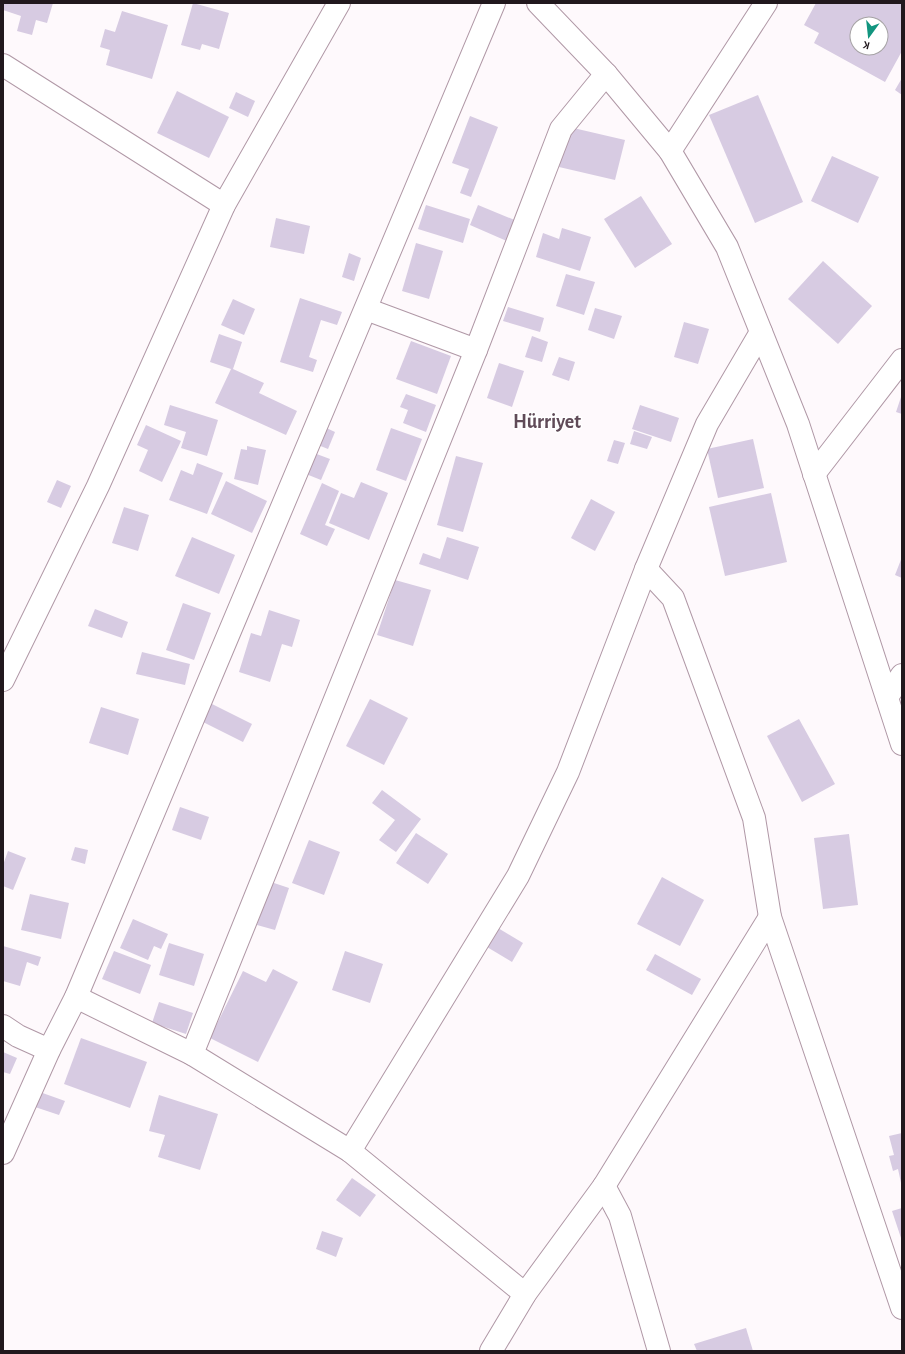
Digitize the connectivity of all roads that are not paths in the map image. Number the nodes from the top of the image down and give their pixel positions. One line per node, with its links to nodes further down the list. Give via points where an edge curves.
1 (339, 3): 8 (street)
2 (494, 3): 9 (street)
3 (538, 3): 6 (street)
4 (766, 3): 7 (street)
5 (3, 65): 8 (street)
6 (606, 74): 7 (street); 11 (street, via 561,129)
7 (670, 151): 10 (street, via 728,247)
8 (224, 206): 16 (street, via 98,486)
9 (366, 309): 11 (street); 20 (street)
10 (761, 332): 13 (street, via 798,424); 14 (street, via 707,424)
11 (476, 350): 23 (street)
12 (902, 360): 13 (street)
13 (814, 474): 17 (street)
14 (646, 569): 19 (street, via 673,598 754,818); 24 (street, via 568,772 518,876)
15 (902, 675): 17 (street)
16 (3, 680)
17 (887, 697): 18 (street)
18 (902, 744)
19 (770, 917): 26 (street); 28 (street)
20 (76, 997): 22 (street); 23 (street)
21 (3, 1026): 22 (street)
22 (48, 1050): 25 (street)
23 (192, 1054): 24 (street)
24 (350, 1151): 27 (street)
25 (3, 1153)
26 (604, 1186): 27 (street); 30 (street, via 620,1216)
27 (525, 1294): 29 (street)
28 (902, 1308)
29 (491, 1351)
30 (659, 1351)

